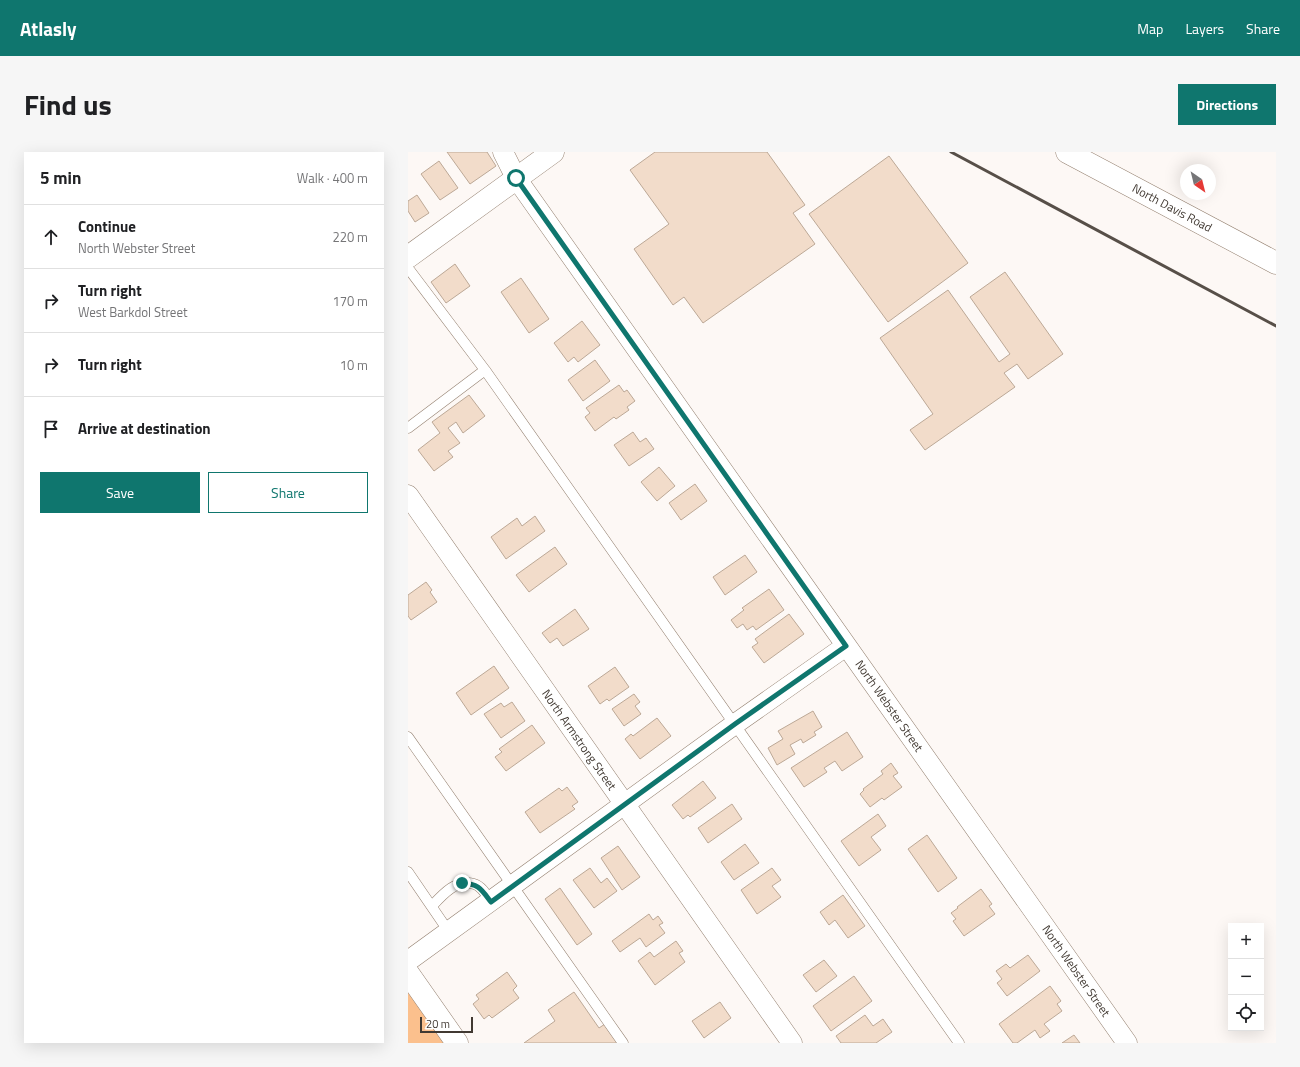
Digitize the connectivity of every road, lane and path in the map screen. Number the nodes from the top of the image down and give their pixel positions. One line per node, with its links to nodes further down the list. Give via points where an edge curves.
1 (503, 152): 4 (street, North Webster Street)
2 (553, 152): 4 (street)
3 (1067, 152): 6 (street, North Davis Road)
4 (516, 178): 5 (street); 11 (street, North Webster Street)
5 (408, 257)
6 (1276, 263)
7 (408, 268): 8 (lane)
8 (485, 370): 9 (lane); 12 (lane)
9 (408, 428)
10 (408, 495): 14 (street, North Armstrong Street)
11 (846, 646): 12 (street); 26 (street, North Webster Street)
12 (735, 724): 14 (street); 25 (lane)
13 (408, 737): 16 (lane)
14 (624, 805): 16 (street); 24 (street, North Armstrong Street)
15 (408, 872): 18 (lane)
16 (513, 886): 17 (street); 23 (lane)
17 (491, 902): 18 (lane, via 482,889 474,884 462,883 444,892); 19 (street)
18 (432, 906): 19 (lane)
19 (450, 932): 20 (street)
20 (408, 961)
21 (408, 973): 22 (street)
22 (457, 1043)
23 (623, 1043)
24 (792, 1043)
25 (958, 1043)
26 (1127, 1043)

